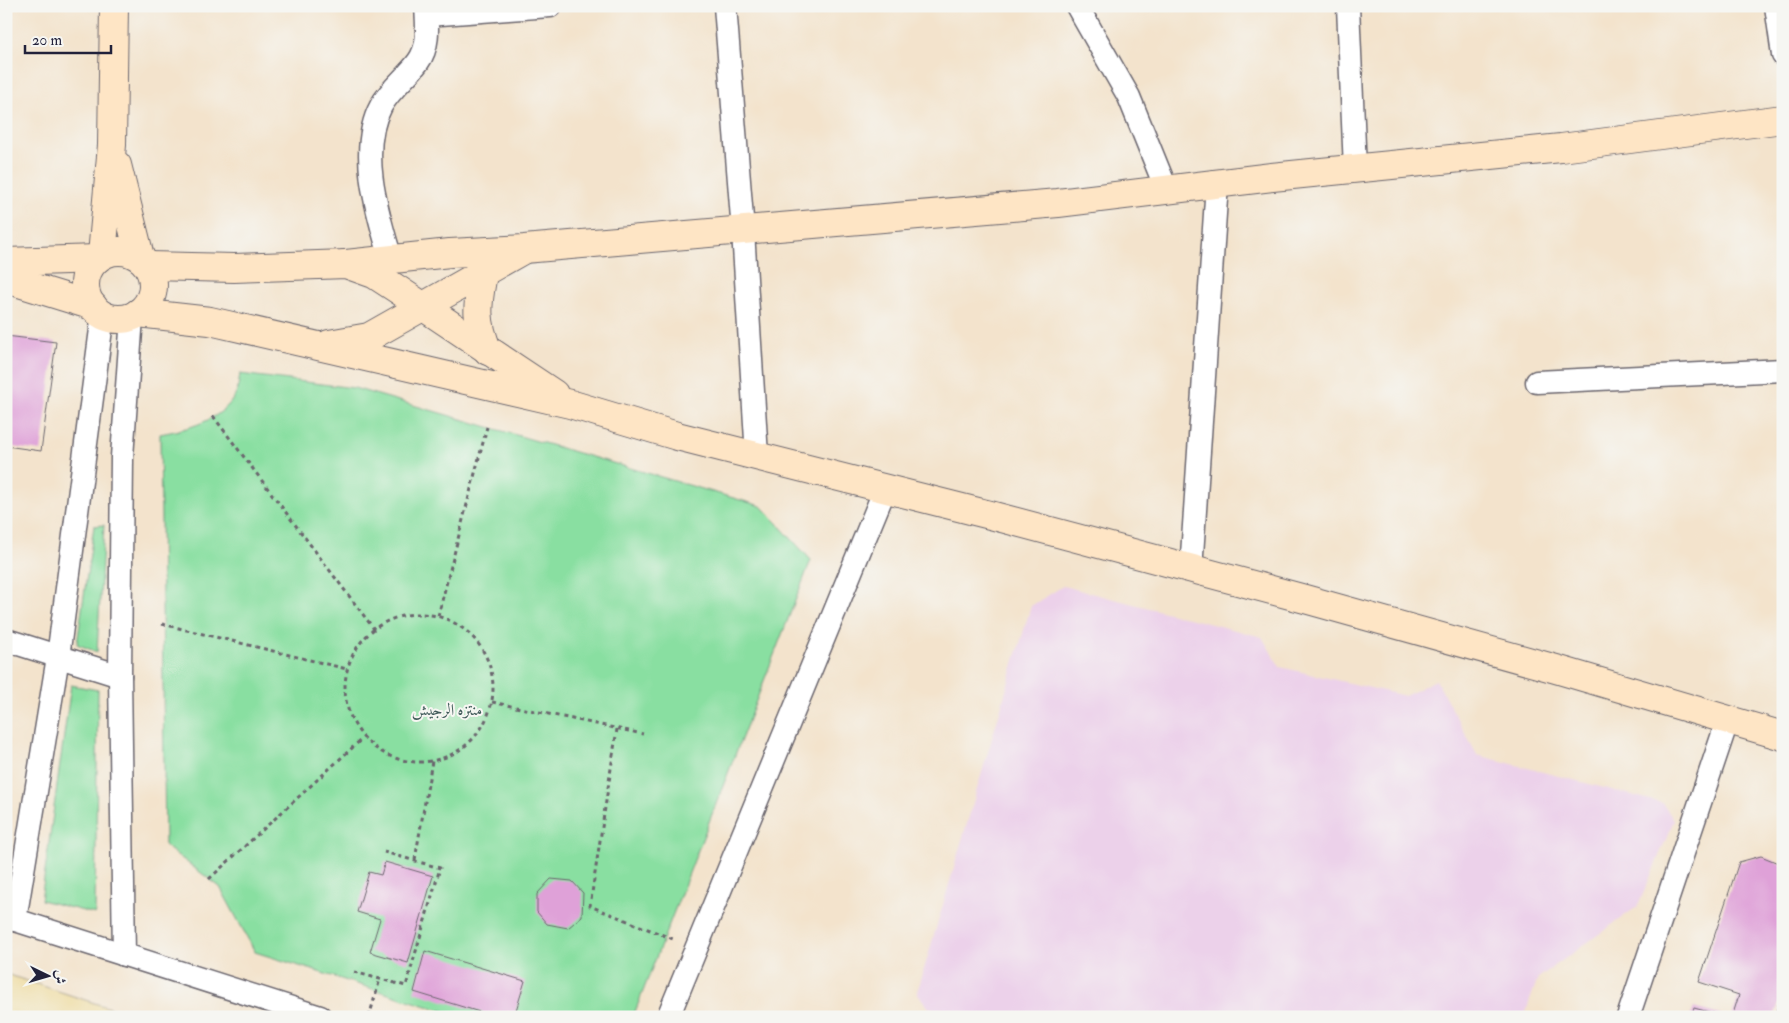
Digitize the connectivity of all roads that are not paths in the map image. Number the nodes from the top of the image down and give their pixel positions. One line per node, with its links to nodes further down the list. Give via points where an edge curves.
1 (114, 6): 10 (street)
2 (550, 6): 7 (street)
3 (726, 6): 14 (street)
4 (1077, 6): 13 (street, via 1129,98)
5 (1348, 6): 11 (street)
6 (1776, 6): 8 (street)
7 (426, 11): 17 (street, via 427,39 419,61 381,106 373,134 370,168 374,201)
8 (1783, 55)
9 (1783, 119): 11 (street, via 1561,148)
10 (112, 144): 16 (street); 19 (street)
11 (1355, 169): 12 (street)
12 (1217, 184): 13 (street); 33 (street)
13 (1167, 191): 14 (street)
14 (743, 231): 15 (street); 31 (street)
15 (524, 249): 17 (street); 21 (street)
16 (100, 257): 18 (street); 19 (street, via 121,250); 24 (street, via 90,266 85,286 87,296)
17 (391, 259): 20 (street)
18 (6, 262)
19 (144, 262): 20 (street, via 234,268); 25 (street, via 154,287 151,297)
20 (346, 264): 23 (street, via 374,274)
21 (483, 274): 23 (street); 27 (street, via 477,310 479,328)
22 (6, 279): 24 (street)
23 (421, 306): 26 (street, via 369,337); 27 (street)
24 (98, 310): 25 (street, via 117,318); 35 (street)
25 (135, 315): 26 (street, via 210,321); 36 (street, via 122,457)
26 (320, 345): 30 (street)
27 (488, 351): 30 (street)
28 (1783, 370): 29 (street)
29 (1537, 382)
30 (570, 404): 31 (street)
31 (757, 456): 32 (street)
32 (884, 488): 33 (street); 42 (street)
33 (1191, 570): 37 (street, via 1306,599)
34 (6, 640): 35 (street)
35 (58, 657): 36 (street); 39 (street)
36 (120, 676): 40 (street)
37 (1728, 719): 38 (street); 43 (street)
38 (1783, 736)
39 (11, 919): 40 (street)
40 (124, 955): 41 (street)
41 (320, 1017)
42 (668, 1017)
43 (1628, 1017)

